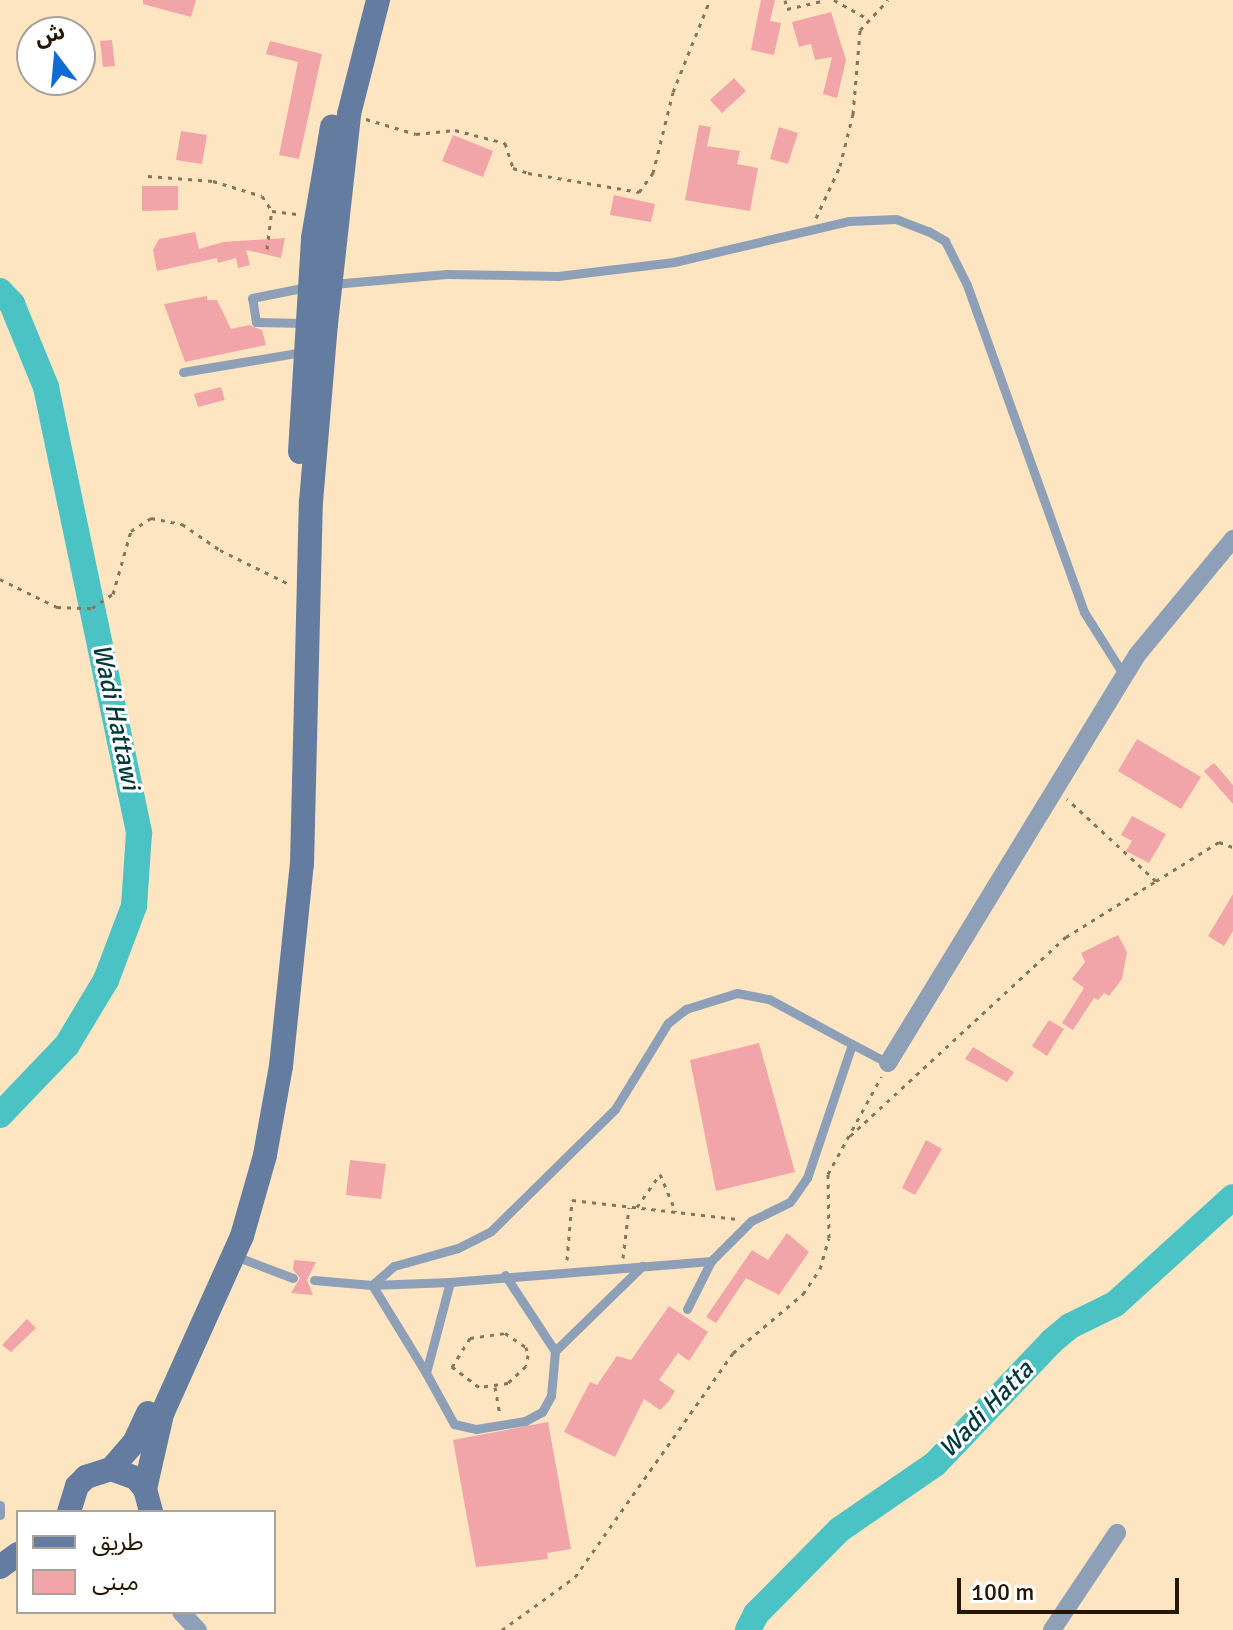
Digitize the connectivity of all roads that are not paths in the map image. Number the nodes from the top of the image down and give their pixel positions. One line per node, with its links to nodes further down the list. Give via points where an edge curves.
1 (363, 0): 3 (main road, via 335,110 316,217)
2 (378, 0): 3 (main road, via 349,114)
3 (319, 286): 4 (main road); 4 (lane, via 252,298 256,322); 8 (lane, via 447,274 558,276 674,262 849,221 896,219 945,241 1031,453 1084,612); 11 (main road, via 302,864 294,957 268,1140)
4 (305, 323): 5 (main road)
5 (303, 352): 6 (lane); 22 (main road, via 281,957 252,1150 230,1229 197,1314 134,1443)
6 (183, 372)
7 (1233, 539): 8 (street)
8 (1125, 677): 10 (street)
9 (852, 1044): 10 (lane); 12 (lane, via 807,1178 790,1202 751,1221); 18 (lane, via 769,999 737,993 686,1009 668,1023 615,1109 491,1231 458,1248 394,1266)
10 (888, 1063)
11 (235, 1256): 15 (lane); 23 (main road, via 162,1414)
12 (711, 1261): 13 (lane); 19 (lane)
13 (642, 1266): 14 (lane); 20 (lane)
14 (505, 1275): 17 (lane); 20 (lane)
15 (293, 1278)
16 (314, 1280): 18 (lane)
17 (450, 1282): 18 (lane); 21 (lane)
18 (372, 1285): 21 (lane)
19 (687, 1309)
20 (555, 1351): 21 (lane, via 551,1396 542,1412 502,1425 476,1429 454,1424)
21 (426, 1373)
22 (111, 1469): 23 (main road, via 136,1478); 25 (main road, via 86,1477)
23 (148, 1500)
24 (0, 1505): 26 (lane)
25 (67, 1507)
26 (0, 1515)
27 (1117, 1533): 30 (street)
28 (183, 1614): 29 (street)
29 (198, 1630)
30 (1052, 1630)

